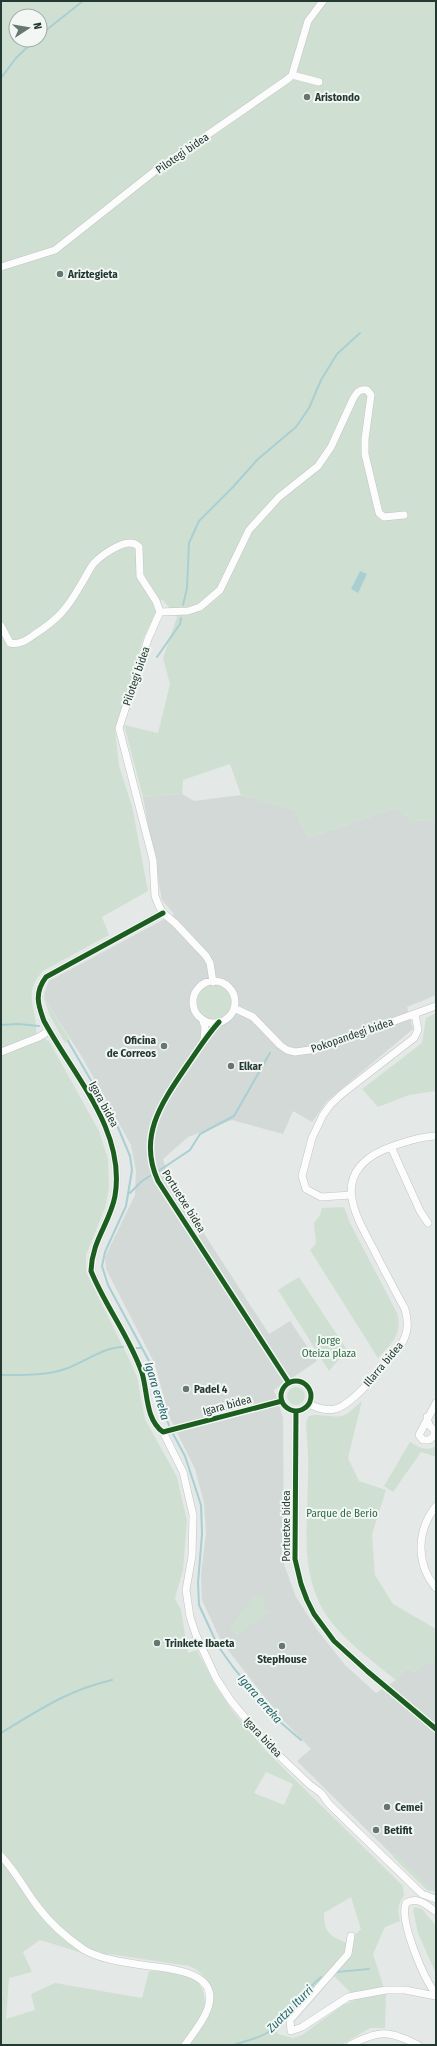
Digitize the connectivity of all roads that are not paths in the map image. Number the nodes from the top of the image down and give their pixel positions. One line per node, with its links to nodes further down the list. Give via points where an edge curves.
1 (322, 1): 2 (street, via 308,21)
2 (292, 75): 3 (street); 4 (street, Pilotegi bidea, via 155,171 55,250)
3 (319, 82)
4 (1, 268)
5 (404, 515): 6 (street, via 384,517 379,513 365,454 371,395 362,389 357,392 331,447 318,466 279,497 249,530 220,590 200,607 188,611)
6 (160, 612): 7 (street, via 140,576 139,547 136,543 130,542 103,555 94,563 64,612 25,641 10,643); 8 (street, Pilotegi bidea, via 148,639 119,728 153,860 155,896)
7 (1, 626)
8 (163, 914): 9 (street, Pilotegi bidea, via 206,956 210,963); 15 (street, Igara bidea, via 46,977 40,986 38,1006)
9 (213, 982): 11 (street, via 224,984 232,992); 13 (street, via 201,986 194,997 194,1009)
10 (436, 1006): 12 (street, Pokopandegi bidea)
11 (234, 1008): 12 (street, Pokopandegi bidea, via 253,1017 280,1045 295,1052 317,1049); 14 (street, via 226,1020)
12 (415, 1014): 20 (street, via 418,1030 414,1038 331,1104 317,1123 302,1183 306,1189 321,1197)
13 (202, 1019): 14 (street, via 207,1022); 16 (street, via 205,1027)
14 (219, 1022): 16 (street, Portuetxe bidea)
15 (49, 1030): 17 (street, via 39,1037); 28 (street, Igara bidea, via 92,1101 108,1133 117,1174 115,1197 91,1256 91,1271 135,1356 142,1374 151,1416 157,1428)
16 (203, 1042): 22 (street, Portuetxe bidea, via 155,1117 150,1142 152,1167 158,1181)
17 (1, 1052)
18 (436, 1136): 19 (street, Illarra bidea, via 417,1138)
19 (390, 1147): 20 (street, Illarra bidea, via 368,1159 360,1167 355,1175); 21 (street)
20 (351, 1195): 25 (street, Illarra bidea, via 354,1213 405,1309 407,1330 401,1345 348,1403 328,1410)
21 (428, 1223)
22 (289, 1383): 23 (street, via 282,1392); 25 (street, via 299,1381 307,1386 311,1394)
23 (282, 1401): 26 (street, via 288,1408); 28 (street, Igara bidea)
24 (436, 1403): 27 (street)
25 (309, 1404): 26 (street)
26 (296, 1411): 31 (street, Portuetxe bidea, via 295,1559 307,1600 334,1641)
27 (428, 1417)
28 (165, 1432): 33 (street, Igara bidea, via 183,1472 193,1515 192,1556 186,1590 190,1617 216,1678 231,1701 268,1745 321,1793 329,1804 422,1894)
29 (436, 1506): 30 (street, via 426,1521 421,1543 424,1567)
30 (436, 1588)
31 (436, 1729)
32 (1, 1856): 37 (street, via 13,1868 46,1917 83,1949 119,1960 182,1970 204,1981 209,1993 206,2014)
33 (436, 1899)
34 (436, 1910): 36 (street, via 413,1900 406,1903 404,1914 422,1969)
35 (351, 1936): 36 (street, via 348,1954 290,2020 291,2031 302,2027 348,1997 386,1990)
36 (436, 1995)
37 (185, 2045)
38 (350, 2045): 39 (street, via 376,2033 394,2035)
39 (418, 2045)

